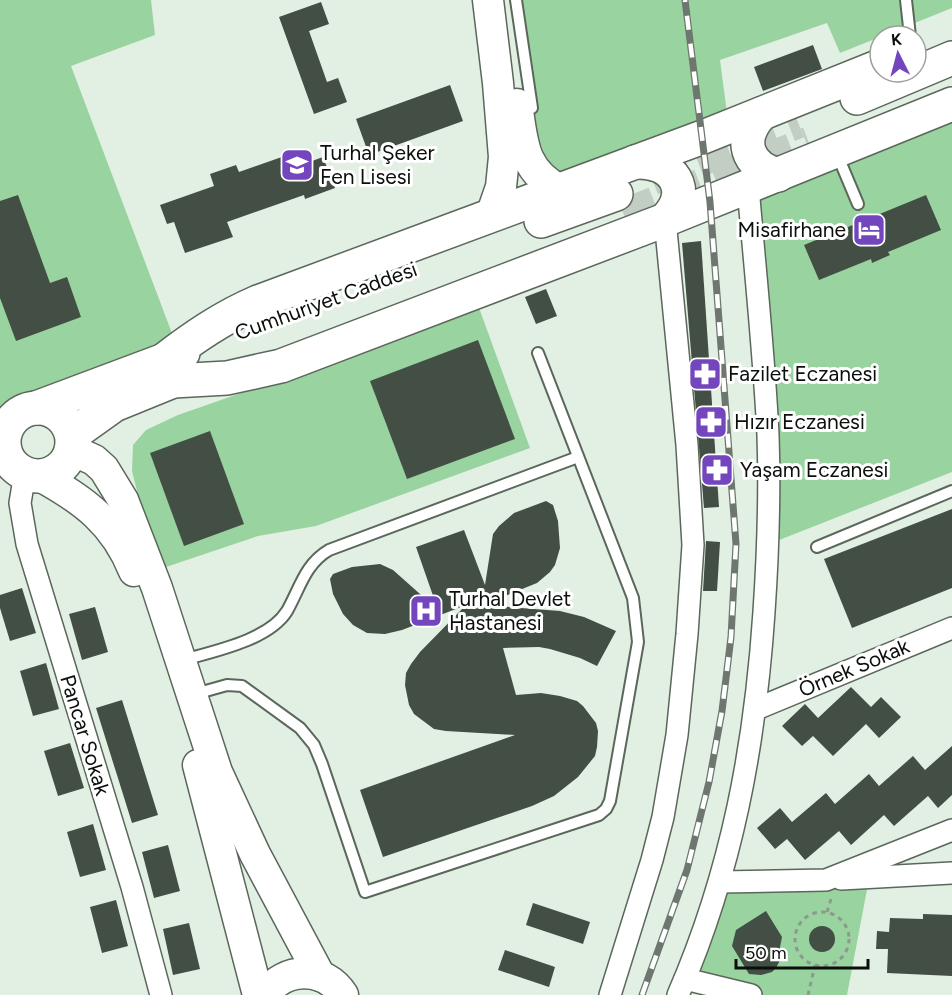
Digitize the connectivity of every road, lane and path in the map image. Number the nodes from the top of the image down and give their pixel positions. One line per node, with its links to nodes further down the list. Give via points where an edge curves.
1 (488, 0): 21 (street, via 504,157 501,187)
2 (504, 0): 18 (street, via 526,152 535,172)
3 (516, 0): 13 (lane)
4 (906, 0): 5 (lane)
5 (909, 24)
6 (952, 37): 7 (highway)
7 (928, 46)
8 (952, 58): 14 (highway)
9 (868, 71): 12 (highway)
10 (952, 84): 14 (highway)
11 (952, 104): 14 (highway)
12 (761, 114): 15 (highway); 16 (highway, via 749,132 749,151 759,167)
13 (534, 120)
14 (814, 139): 16 (highway); 20 (lane)
15 (635, 162): 18 (highway); 22 (highway, via 659,164 675,179 677,201)
16 (778, 175): 17 (highway)
17 (748, 187): 22 (highway); 34 (street, via 768,435 769,544)
18 (560, 190): 21 (highway)
19 (620, 204): 24 (highway, Cumhuriyet Caddesi)
20 (858, 204)
21 (491, 216): 24 (highway, via 231,314 189,341)
22 (665, 220): 24 (highway, via 281,366 227,378); 46 (street, via 693,545 687,634 677,735 663,817)
23 (538, 353): 27 (lane)
24 (169, 371): 25 (highway, Cumhuriyet Caddesi); 26 (highway, Cumhuriyet Caddesi, via 114,405)
25 (18, 415): 26 (highway, via 50,410 70,428); 28 (highway, via 6,432 4,446)
26 (72, 442): 28 (highway, Cumhuriyet Caddesi, via 66,463 54,472); 32 (street, via 104,469 117,488 144,552)
27 (578, 457): 32 (lane, via 329,550 314,562 286,612 273,625 225,648); 33 (lane, via 633,598 638,631 610,801 599,815 365,892 322,764 314,745 300,728 242,686 227,685)
28 (21, 472): 42 (street, Pancar Sokak, via 20,503 27,544); 43 (street, via 77,497 109,527 129,557 201,776)
29 (952, 491): 30 (lane)
30 (818, 547)
31 (952, 628): 34 (street, Örnek Sokak)
32 (180, 661): 33 (street)
33 (192, 695): 40 (street, via 217,772 255,854)
34 (756, 709): 38 (street, via 744,784)
35 (952, 830): 37 (street)
36 (952, 873): 37 (street)
37 (826, 880): 38 (street)
38 (720, 882): 41 (street)
39 (815, 965): 39 (path, via 836,962 849,944 844,923 827,912 808,915 795,931 797,952); 48 (path)
40 (320, 976): 44 (street, via 288,975); 45 (street)
41 (682, 987): 47 (street)
42 (161, 995)
43 (258, 995)
44 (265, 995)
45 (343, 995)
46 (610, 995)
47 (751, 995)
48 (808, 995)

